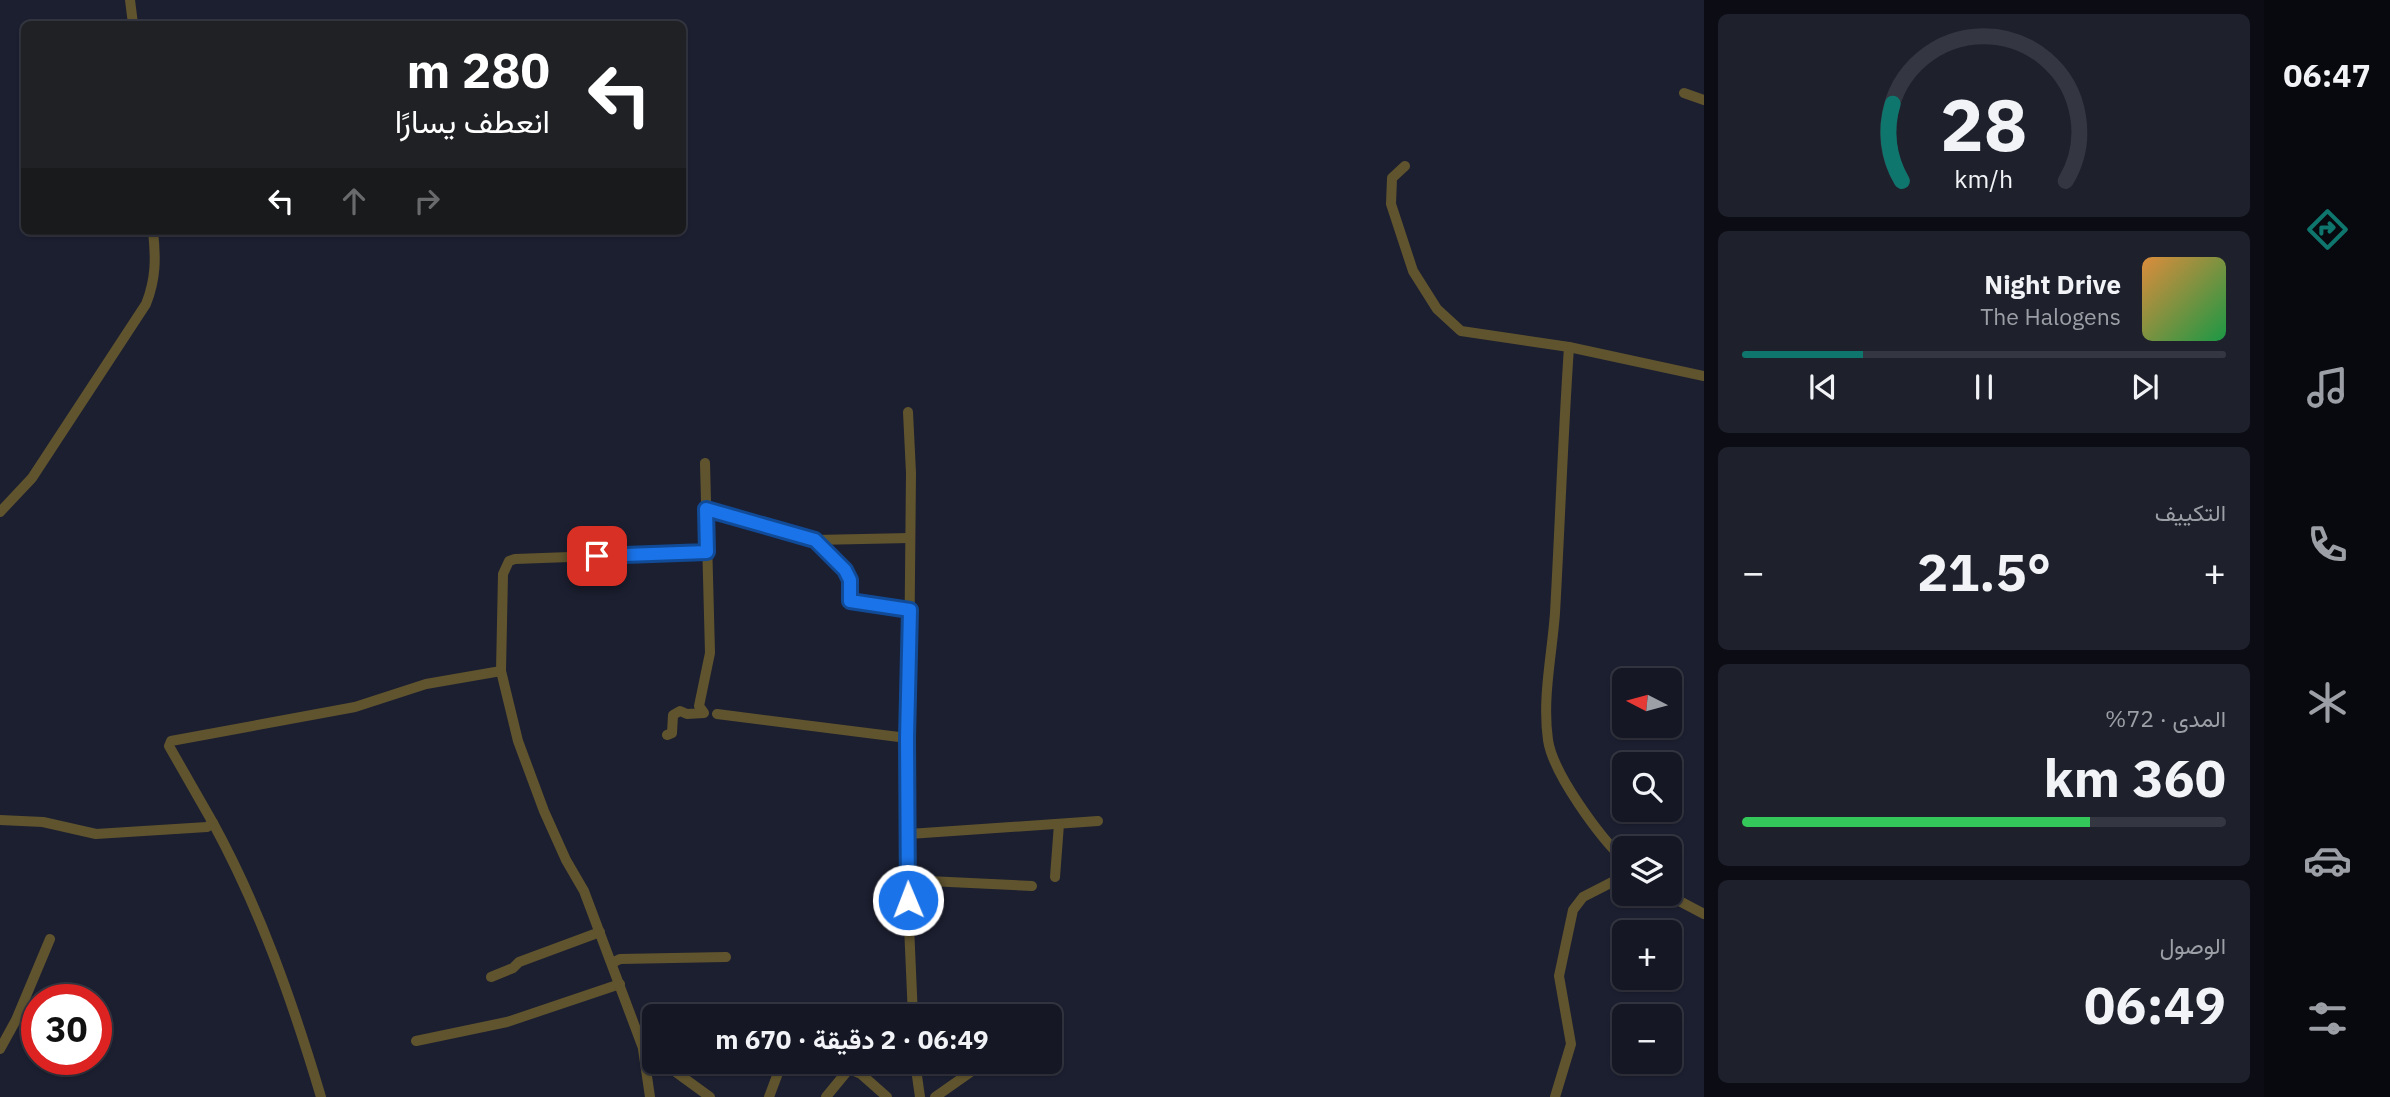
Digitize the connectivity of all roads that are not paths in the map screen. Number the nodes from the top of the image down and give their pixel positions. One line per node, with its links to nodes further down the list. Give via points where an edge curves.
1 (130, 0): 2 (street)
2 (133, 21)
3 (1684, 93): 4 (street)
4 (1704, 100)
5 (1405, 166): 7 (street, via 1392,178 1391,204 1412,271 1437,309 1461,331)
6 (153, 235): 12 (street, via 156,265 146,304 32,478)
7 (1569, 347): 8 (street); 26 (street, via 1555,616 1547,681 1548,742 1569,789)
8 (1704, 376)
9 (908, 412): 13 (street)
10 (705, 463): 11 (street)
11 (706, 509): 14 (street); 15 (street)
12 (0, 512)
13 (910, 538): 14 (street); 16 (street)
14 (815, 540): 16 (street, via 845,570 850,601)
15 (707, 552): 17 (street, via 509,561 503,575); 19 (street, via 710,653 699,706 704,713 680,711 673,715 672,733)
16 (910, 610): 20 (street)
17 (501, 671): 23 (street, via 426,684 355,707 171,741 169,746); 33 (street, via 544,811)
18 (717, 714): 20 (street)
19 (667, 735)
20 (907, 738): 25 (street)
21 (0, 820): 23 (street, via 43,822 96,834)
22 (1098, 821): 24 (street)
23 (213, 823): 50 (street, via 237,867 299,1023)
24 (1059, 824): 25 (street); 27 (street)
25 (909, 834): 28 (street)
26 (1612, 849)
27 (1055, 877)
28 (907, 880): 30 (street); 39 (street)
29 (1612, 882): 58 (street, via 1583,897 1573,909 1559,976 1571,1044)
30 (1032, 886)
31 (1682, 902): 32 (street)
32 (1704, 914)
33 (600, 932): 36 (street); 37 (street)
34 (50, 939): 44 (street)
35 (726, 957): 36 (street, via 620,959)
36 (612, 963): 38 (street)
37 (491, 977)
38 (620, 984): 40 (street); 42 (street, via 507,1022)
39 (912, 1004)
40 (639, 1035): 41 (street); 43 (street)
41 (642, 1035)
42 (416, 1041)
43 (642, 1045)
44 (0, 1049)
45 (647, 1074): 51 (street)
46 (678, 1074): 52 (street)
47 (777, 1074): 53 (street)
48 (917, 1074): 56 (street)
49 (968, 1074): 57 (street)
50 (320, 1097)
51 (650, 1097)
52 (710, 1097)
53 (769, 1097)
54 (826, 1097): 55 (street, via 844,1072 853,1069)
55 (887, 1097)
56 (920, 1097)
57 (935, 1097)
58 (1555, 1097)

